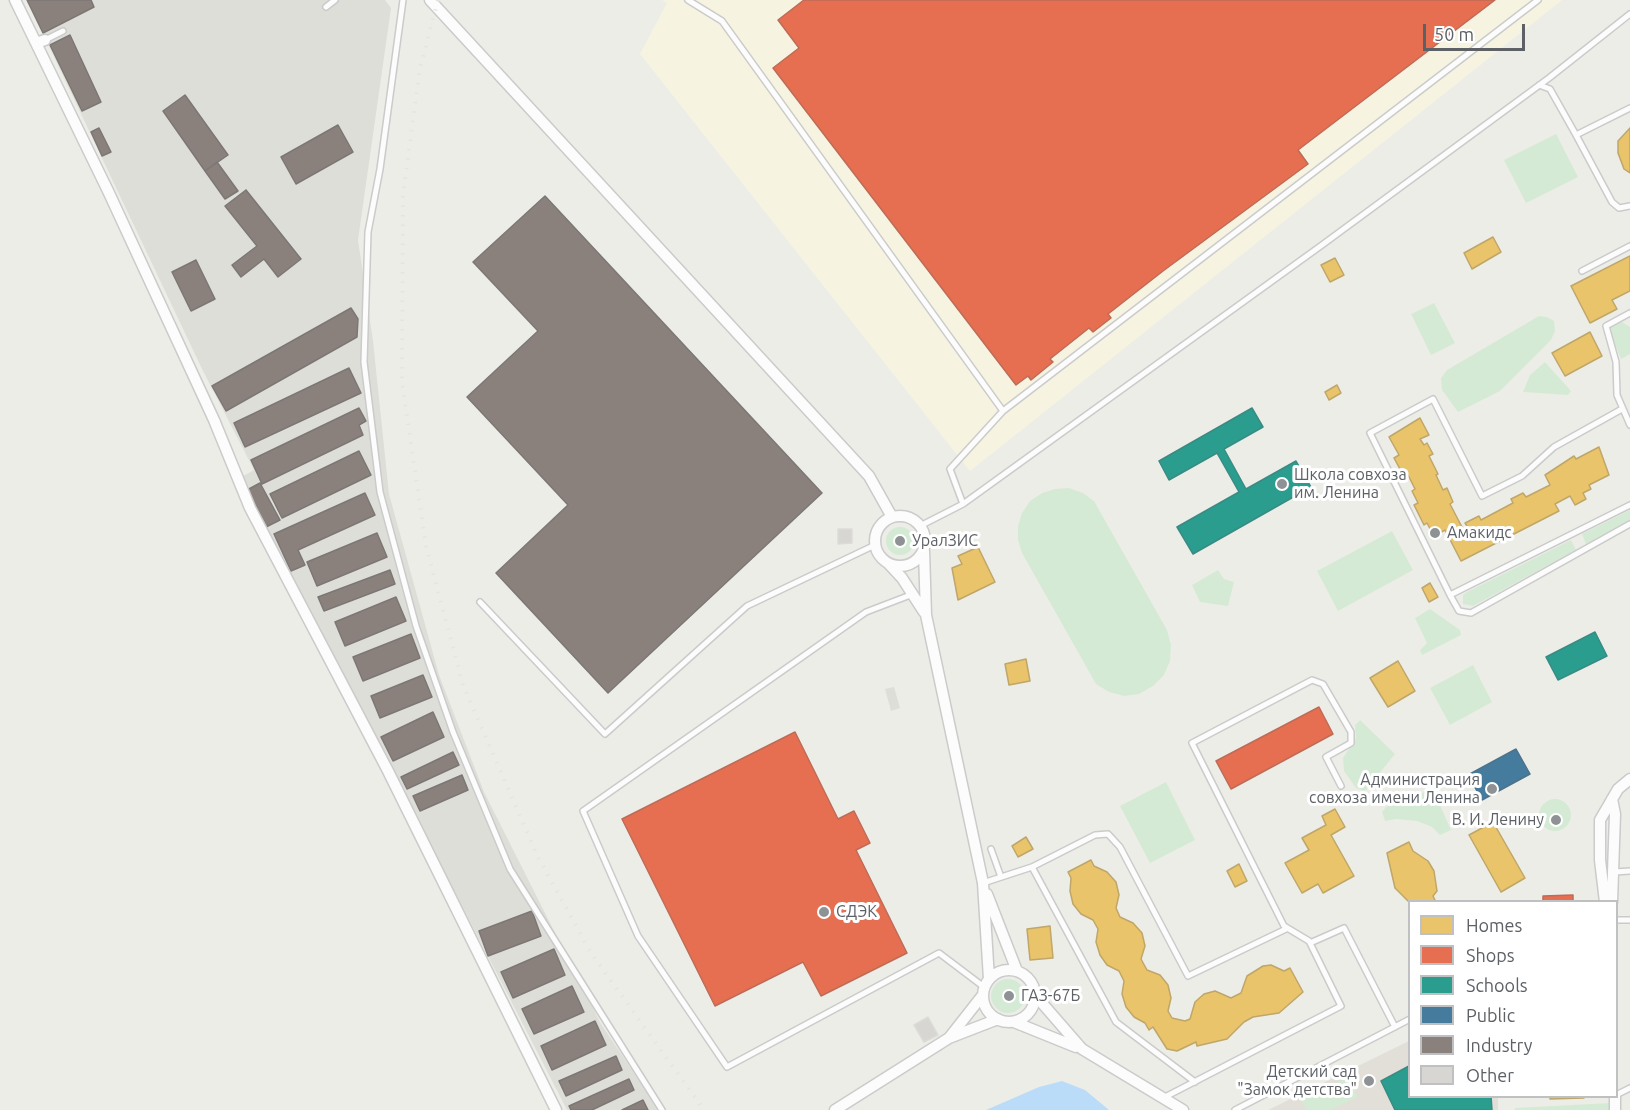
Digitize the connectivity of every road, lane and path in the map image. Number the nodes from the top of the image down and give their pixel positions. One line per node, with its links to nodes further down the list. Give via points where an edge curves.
1 (15, 0): 10 (street)
2 (335, 0): 7 (lane)
3 (403, 0): 59 (lane, via 368,232 364,362 380,492 416,626 453,732 510,869)
4 (430, 0): 23 (street, via 869,476)
5 (688, 0): 19 (lane, via 722,21)
6 (1538, 0): 19 (lane)
7 (326, 7)
8 (1630, 14): 11 (lane)
9 (63, 31): 10 (lane)
10 (41, 41): 58 (street, via 214,420 250,508 388,771)
11 (1539, 85): 13 (lane, via 1550,89); 21 (lane)
12 (1630, 108): 13 (lane)
13 (1576, 135): 14 (lane, via 1612,202 1619,208)
14 (1630, 206)
15 (1630, 246): 16 (lane)
16 (1582, 271)
17 (1630, 313): 18 (lane, via 1606,326 1616,362 1617,395)
18 (1622, 409): 20 (lane); 30 (lane, via 1554,447 1522,476 1482,496 1433,399 1370,433)
19 (1003, 411): 21 (lane, via 950,469)
20 (1630, 425)
21 (963, 504): 25 (lane)
22 (1630, 506): 30 (lane)
23 (892, 517): 25 (street, via 907,517); 26 (street, via 877,531)
24 (1630, 524): 30 (lane, via 1471,614 1459,611)
25 (920, 526): 27 (street)
26 (875, 545): 28 (street, via 882,559); 31 (lane, via 747,606 605,734)
27 (924, 551): 28 (street, via 907,565); 32 (street)
28 (889, 563): 29 (street)
29 (914, 594): 32 (street); 48 (lane, via 866,612 583,811 638,936 727,1066 939,953)
30 (1450, 595)
31 (480, 602)
32 (926, 615): 43 (street)
33 (1630, 779): 35 (street)
34 (1341, 786): 45 (lane, via 1326,757 1351,742 1351,732 1323,684 1312,680 1192,742)
35 (1612, 799): 36 (street); 37 (street)
36 (1600, 820): 37 (street, via 1610,817); 44 (street, via 1600,860)
37 (1614, 824): 41 (street)
38 (991, 849): 42 (lane)
39 (1032, 867): 42 (lane); 45 (lane, via 1095,835 1108,834 1120,847 1188,976); 56 (lane, via 1116,1022)
40 (1630, 871): 41 (lane)
41 (1612, 872): 44 (street)
42 (1001, 877): 43 (lane)
43 (982, 883): 47 (street); 48 (street)
44 (1608, 900)
45 (1286, 929): 46 (lane)
46 (1310, 943): 53 (lane, via 1344,928); 56 (lane, via 1341,1006)
47 (1017, 971): 48 (street, via 1001,971); 49 (street, via 1031,983)
48 (985, 987): 50 (street, via 987,1010); 54 (street)
49 (1035, 995): 52 (street, via 1031,1010); 55 (street)
50 (998, 1019): 52 (street); 54 (street)
51 (1408, 1020): 53 (lane)
52 (1014, 1022): 55 (street)
53 (1395, 1027): 62 (lane)
54 (949, 1038): 60 (street)
55 (1082, 1049): 57 (street)
56 (1195, 1082): 57 (lane)
57 (1165, 1097): 61 (street)
58 (556, 1110)
59 (662, 1110)
60 (836, 1110)
61 (1183, 1110)
62 (1234, 1110)

